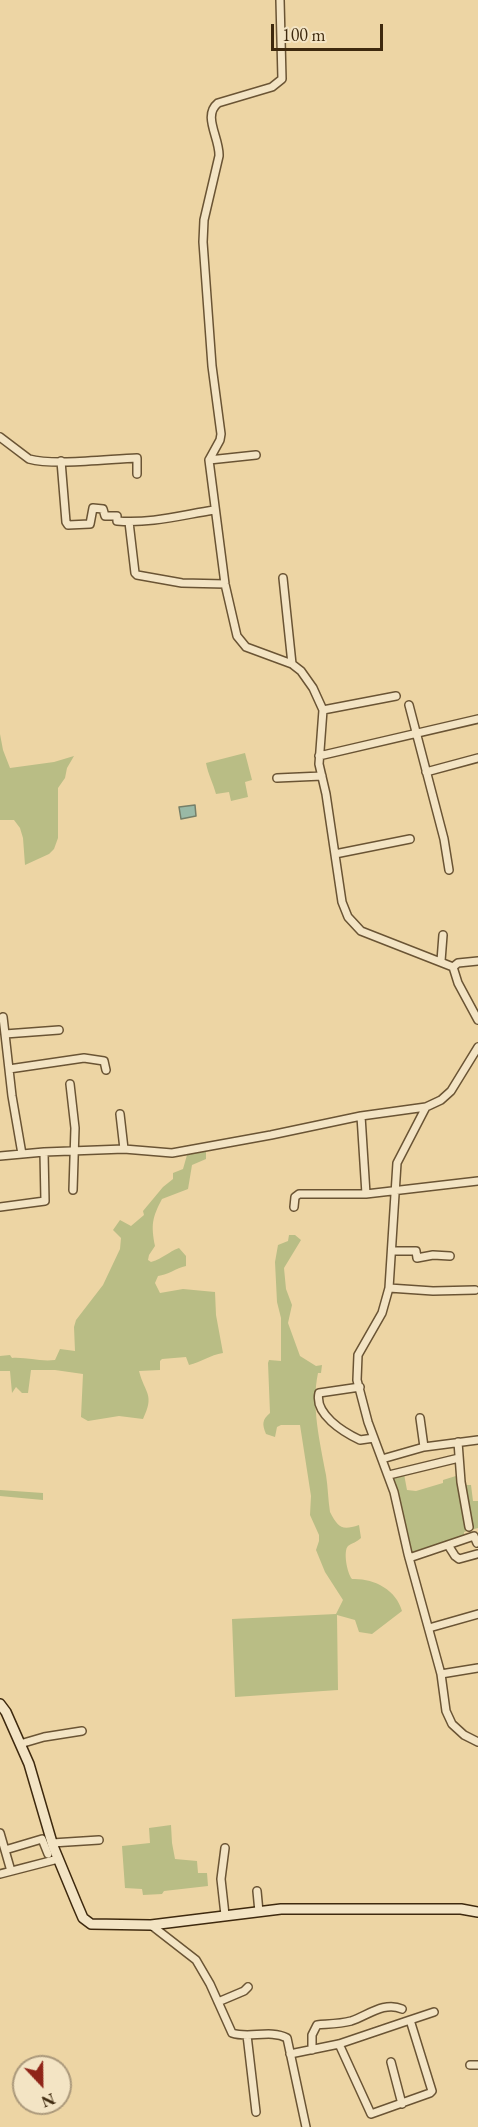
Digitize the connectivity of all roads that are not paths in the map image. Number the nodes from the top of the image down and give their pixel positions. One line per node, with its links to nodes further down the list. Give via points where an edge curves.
1 (280, 0): 4 (street, via 282,79 272,87 218,103 210,115 219,156 204,220 203,242 221,434)
2 (0, 437): 5 (street, via 29,459)
3 (256, 455): 4 (street)
4 (209, 460): 7 (street)
5 (62, 461): 6 (street, via 137,458); 8 (street, via 67,525 90,524 93,508 104,510 105,516 117,516 117,521)
6 (137, 474)
7 (214, 510): 8 (street); 10 (street)
8 (129, 522): 10 (street, via 137,575 182,583)
9 (283, 578): 11 (street)
10 (225, 584): 11 (street, via 240,642)
11 (292, 664): 14 (street, via 308,680)
12 (396, 696): 14 (street)
13 (409, 705): 16 (street)
14 (323, 710): 17 (street)
15 (478, 719): 16 (street)
16 (417, 733): 17 (street); 19 (street)
17 (319, 756): 20 (street)
18 (478, 758): 19 (street)
19 (426, 772): 24 (street)
20 (322, 776): 21 (street); 23 (street)
21 (277, 778)
22 (410, 839): 23 (street)
23 (335, 854): 26 (street, via 344,909 356,928)
24 (449, 870)
25 (442, 935): 26 (street)
26 (441, 961): 28 (street)
27 (478, 961): 28 (street)
28 (453, 966): 30 (street)
29 (3, 1017): 32 (street)
30 (478, 1020)
31 (59, 1030): 32 (street)
32 (5, 1034): 34 (street)
33 (478, 1047): 37 (street, via 451,1091)
34 (9, 1068): 35 (street, via 89,1058 104,1061); 43 (street)
35 (106, 1070)
36 (70, 1084): 42 (street)
37 (426, 1107): 39 (street); 47 (street, via 397,1163)
38 (120, 1114): 40 (street)
39 (361, 1116): 40 (street, via 172,1153); 48 (street)
40 (124, 1149): 42 (street)
41 (44, 1152): 42 (street); 43 (street); 49 (street, via 45,1201)
42 (74, 1152): 46 (street)
43 (22, 1154): 44 (street)
44 (0, 1156)
45 (478, 1181): 47 (street)
46 (74, 1190)
47 (396, 1192): 48 (street); 51 (street)
48 (366, 1194): 50 (street, via 299,1194)
49 (0, 1207)
50 (294, 1207)
51 (392, 1251): 52 (street, via 416,1251 417,1258); 53 (street)
52 (450, 1256)
53 (389, 1288): 54 (street); 55 (street, via 382,1313 358,1354)
54 (475, 1290)
55 (360, 1387): 57 (street); 57 (street, via 319,1393 318,1402 331,1421 347,1433 360,1440)
56 (420, 1418): 60 (street)
57 (374, 1438): 62 (street)
58 (478, 1440): 59 (street)
59 (458, 1442): 60 (street); 61 (street)
60 (424, 1447): 62 (street)
61 (459, 1458): 63 (street); 64 (street)
62 (382, 1459): 63 (street)
63 (389, 1475): 68 (street)
64 (469, 1527)
65 (478, 1543): 66 (street, via 474,1536); 67 (street)
66 (448, 1545): 67 (street, via 459,1559); 68 (street)
67 (478, 1555)
68 (409, 1558): 70 (street)
69 (478, 1614): 70 (street)
70 (429, 1628): 72 (street)
71 (478, 1668): 72 (street)
72 (441, 1674): 75 (street, via 446,1711 452,1724)
73 (0, 1704): 76 (street)
74 (82, 1731): 76 (street)
75 (478, 1742)
76 (20, 1744): 79 (street)
77 (0, 1833): 81 (street)
78 (99, 1840): 79 (street)
79 (52, 1843): 83 (street)
80 (225, 1848): 89 (street, via 221,1879)
81 (5, 1850): 82 (street, via 42,1839); 84 (street)
82 (48, 1854)
83 (58, 1859): 84 (street); 90 (street, via 87,1922)
84 (11, 1871): 85 (street)
85 (0, 1874)
86 (257, 1892): 87 (street)
87 (259, 1912): 88 (street); 89 (street)
88 (478, 1912)
89 (225, 1915): 90 (street)
90 (152, 1925): 92 (street, via 196,1960)
91 (248, 1987): 92 (street)
92 (218, 2002): 96 (street, via 232,2033)
93 (402, 2009): 98 (street, via 385,2007 349,2022 317,2025)
94 (434, 2012): 95 (street)
95 (410, 2020): 97 (street); 101 (street, via 432,2091)
96 (247, 2035): 99 (street, via 285,2036); 102 (street)
97 (339, 2044): 98 (street); 101 (street, via 371,2114)
98 (312, 2050): 99 (street)
99 (290, 2054): 103 (street)
100 (391, 2062): 101 (street)
101 (402, 2104)
102 (256, 2112)
103 (306, 2127)

